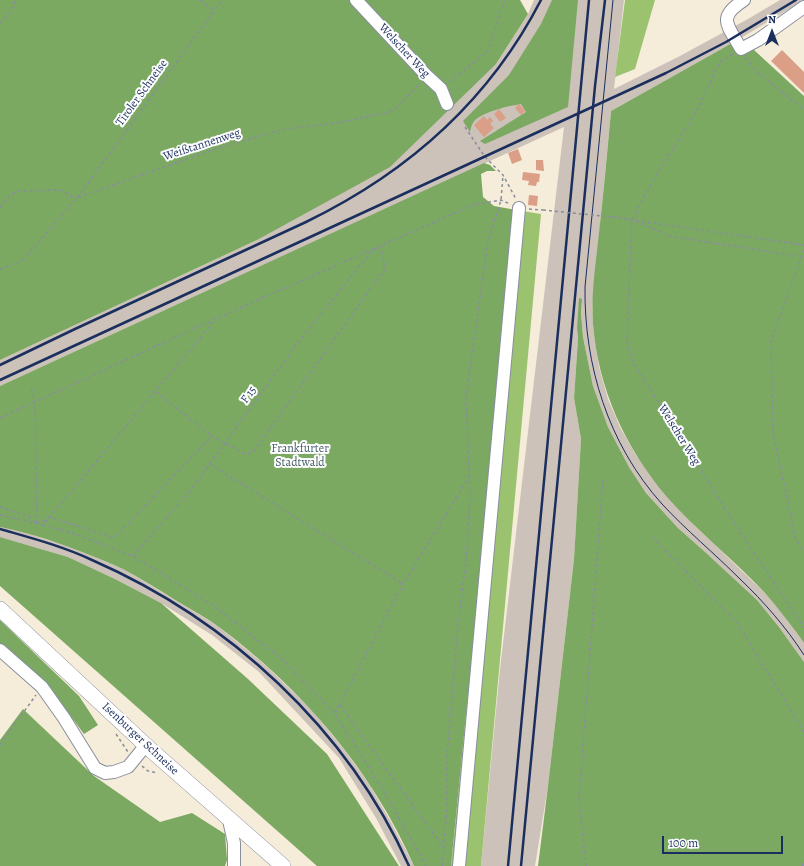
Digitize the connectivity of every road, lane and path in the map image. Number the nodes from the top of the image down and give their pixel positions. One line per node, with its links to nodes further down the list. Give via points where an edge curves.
1 (16, 0): 9 (path)
2 (200, 0): 8 (path)
3 (222, 0): 8 (path, Tiroler Schneise)
4 (356, 0): 12 (street, Welscher Weg)
5 (505, 0): 13 (path, via 488,51)
6 (744, 0): 10 (street, via 733,7 727,17 728,26)
7 (804, 7): 10 (street)
8 (214, 11): 18 (path, Tiroler Schneise)
9 (0, 23)
10 (741, 49): 22 (path, via 721,61 701,103)
11 (748, 61): 15 (path, via 755,70)
12 (426, 76): 13 (street, Welscher Weg); 18 (path, Weißtannenweg, via 394,111 342,122 280,130 212,150)
13 (441, 89): 14 (street, Welscher Weg)
14 (447, 104)
15 (804, 110)
16 (465, 127): 17 (path, via 485,156)
17 (503, 175): 19 (path); 21 (path, via 516,196)
18 (76, 198): 20 (path, via 63,191 19,191 10,195); 27 (path, Weißtannenweg, via 22,260)
19 (500, 200): 23 (path, via 473,205); 36 (path, via 488,241 466,397)
20 (0, 207)
21 (519, 208): 22 (path, bridge); 63 (street)
22 (632, 220): 24 (path); 26 (path, via 669,236); 48 (path, Welscher Weg, via 626,329 629,352 726,510)
23 (381, 245): 28 (path); 34 (path, F 15, via 361,264 294,348); 34 (path, via 385,269 253,452 245,454)
24 (804, 245)
25 (804, 250): 26 (path)
26 (803, 256): 44 (path, via 771,342 773,433 796,540)
27 (0, 269)
28 (215, 320): 30 (path); 31 (path)
29 (31, 388): 31 (path)
30 (156, 392): 33 (path); 40 (path)
31 (35, 403): 32 (path); 41 (path)
32 (0, 418)
33 (212, 436): 34 (path); 40 (path, via 114,538)
34 (225, 444): 35 (path, F 15)
35 (210, 464): 45 (path, F 15); 46 (path)
36 (469, 476): 46 (path); 57 (path, via 466,561 447,755 447,809)
37 (603, 480): 64 (path, via 579,799)
38 (0, 507): 41 (path, via 28,516)
39 (0, 515): 41 (path)
40 (50, 517): 41 (path); 42 (path)
41 (37, 524): 42 (path)
42 (43, 525): 45 (path)
43 (652, 537): 53 (path, via 738,624)
44 (804, 551)
45 (133, 556): 52 (path, via 214,606 282,658)
46 (403, 584): 51 (path)
47 (0, 609): 55 (main road, Isenburger Schneise)
48 (804, 628)
49 (0, 650): 50 (street)
50 (42, 687): 54 (path); 55 (street, via 95,768 105,773 128,767)
51 (340, 705): 52 (path); 57 (path)
52 (335, 714): 61 (path, via 383,790)
53 (804, 732)
54 (0, 745)
55 (146, 745): 56 (main road, Isenburger Schneise)
56 (230, 820): 59 (street, via 234,842); 60 (main road, Isenburger Schneise)
57 (443, 847): 62 (path)
58 (804, 862): 65 (path)
59 (234, 866)
60 (283, 866)
61 (426, 866)
62 (442, 866)
63 (459, 866)
64 (586, 866)
65 (802, 866)

